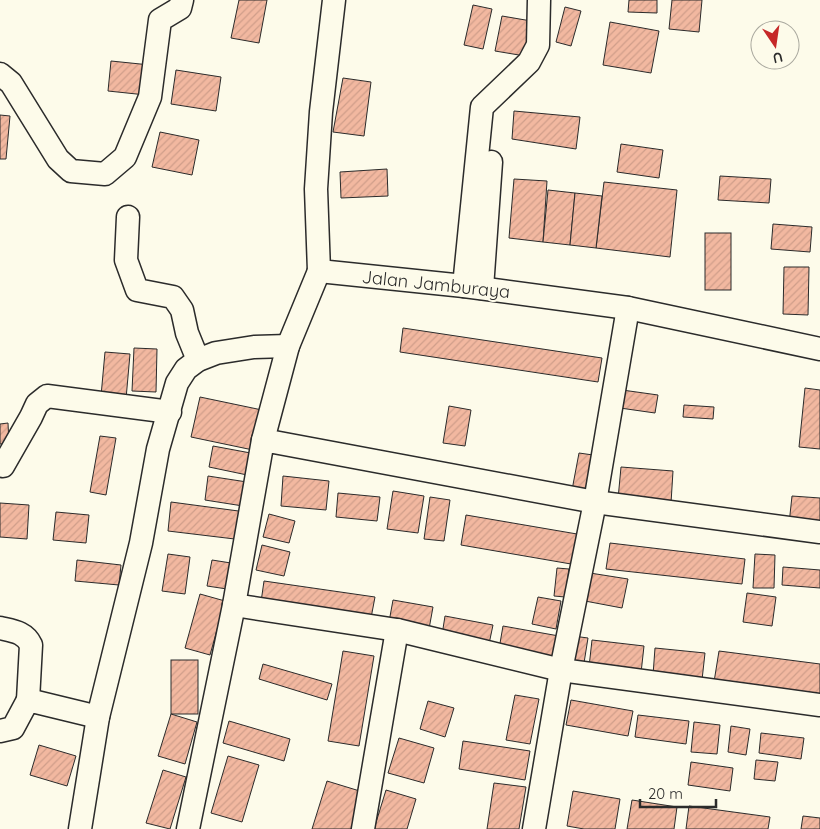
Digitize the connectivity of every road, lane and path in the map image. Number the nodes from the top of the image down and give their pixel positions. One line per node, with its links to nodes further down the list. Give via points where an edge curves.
1 (182, 0): 4 (street, via 180,8 160,20 150,97 125,157 105,174 71,171 58,159 11,83)
2 (334, 0): 6 (street, via 316,189)
3 (539, 0): 7 (street, via 538,45 530,62 490,100 494,114)
4 (0, 74)
5 (128, 217): 11 (street, via 126,260 134,285 137,290 173,297 182,310)
6 (318, 271): 7 (street, Jalan Jamburaya); 9 (street)
7 (473, 287): 8 (street, Jalan Jamburaya)
8 (628, 308): 10 (street, Jalan Jamburaya); 15 (street)
9 (288, 346): 11 (street, via 216,353); 13 (street)
10 (820, 349)
11 (198, 360): 12 (street, via 186,369 177,383)
12 (170, 412): 14 (street, via 46,396 37,404); 23 (street, via 158,449 142,543)
13 (263, 440): 15 (street); 17 (street)
14 (3, 466)
15 (595, 502): 16 (street); 20 (street)
16 (820, 532)
17 (234, 605): 19 (street); 26 (street)
18 (0, 628): 21 (street, via 20,633 28,638 31,645)
19 (397, 630): 20 (street); 27 (street)
20 (561, 670): 22 (street); 28 (street)
21 (28, 700): 23 (street); 24 (street, via 12,728)
22 (820, 705)
23 (98, 717): 25 (street)
24 (0, 731)
25 (80, 829)
26 (188, 829)
27 (363, 829)
28 (534, 829)

